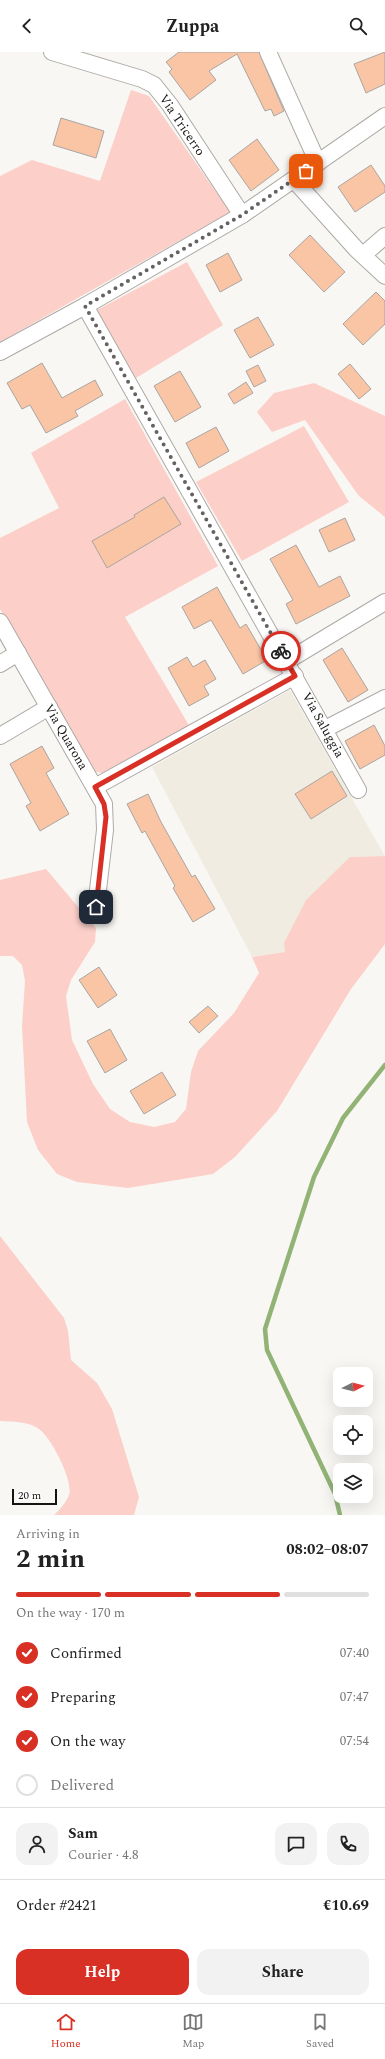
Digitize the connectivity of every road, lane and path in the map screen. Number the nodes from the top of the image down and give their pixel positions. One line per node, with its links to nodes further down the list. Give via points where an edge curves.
1 (52, 52): 6 (street, Via Tricerro, via 142,79 154,85 170,105)
2 (268, 52): 4 (street)
3 (385, 116): 4 (street)
4 (318, 163): 5 (street)
5 (294, 180): 6 (street); 8 (street)
6 (242, 215): 10 (street)
7 (385, 236): 8 (street)
8 (363, 255): 9 (street)
9 (385, 276)
10 (85, 306): 11 (street); 15 (street, Via Saluggia)
11 (0, 352)
12 (385, 602): 15 (street)
13 (0, 622): 14 (street, Via Quarona)
14 (18, 653): 16 (street); 19 (street, Via Quarona)
15 (286, 661): 17 (street, Via Saluggia)
16 (0, 664)
17 (295, 676): 20 (street, Via Saluggia); 22 (street)
18 (385, 698): 20 (street)
19 (49, 707): 21 (street); 22 (street, Via Quarona)
20 (325, 729): 23 (street, Via Saluggia)
21 (0, 736)
22 (95, 787): 24 (street, Via Quarona, via 104,804 106,817)
23 (358, 790)
24 (96, 907)

